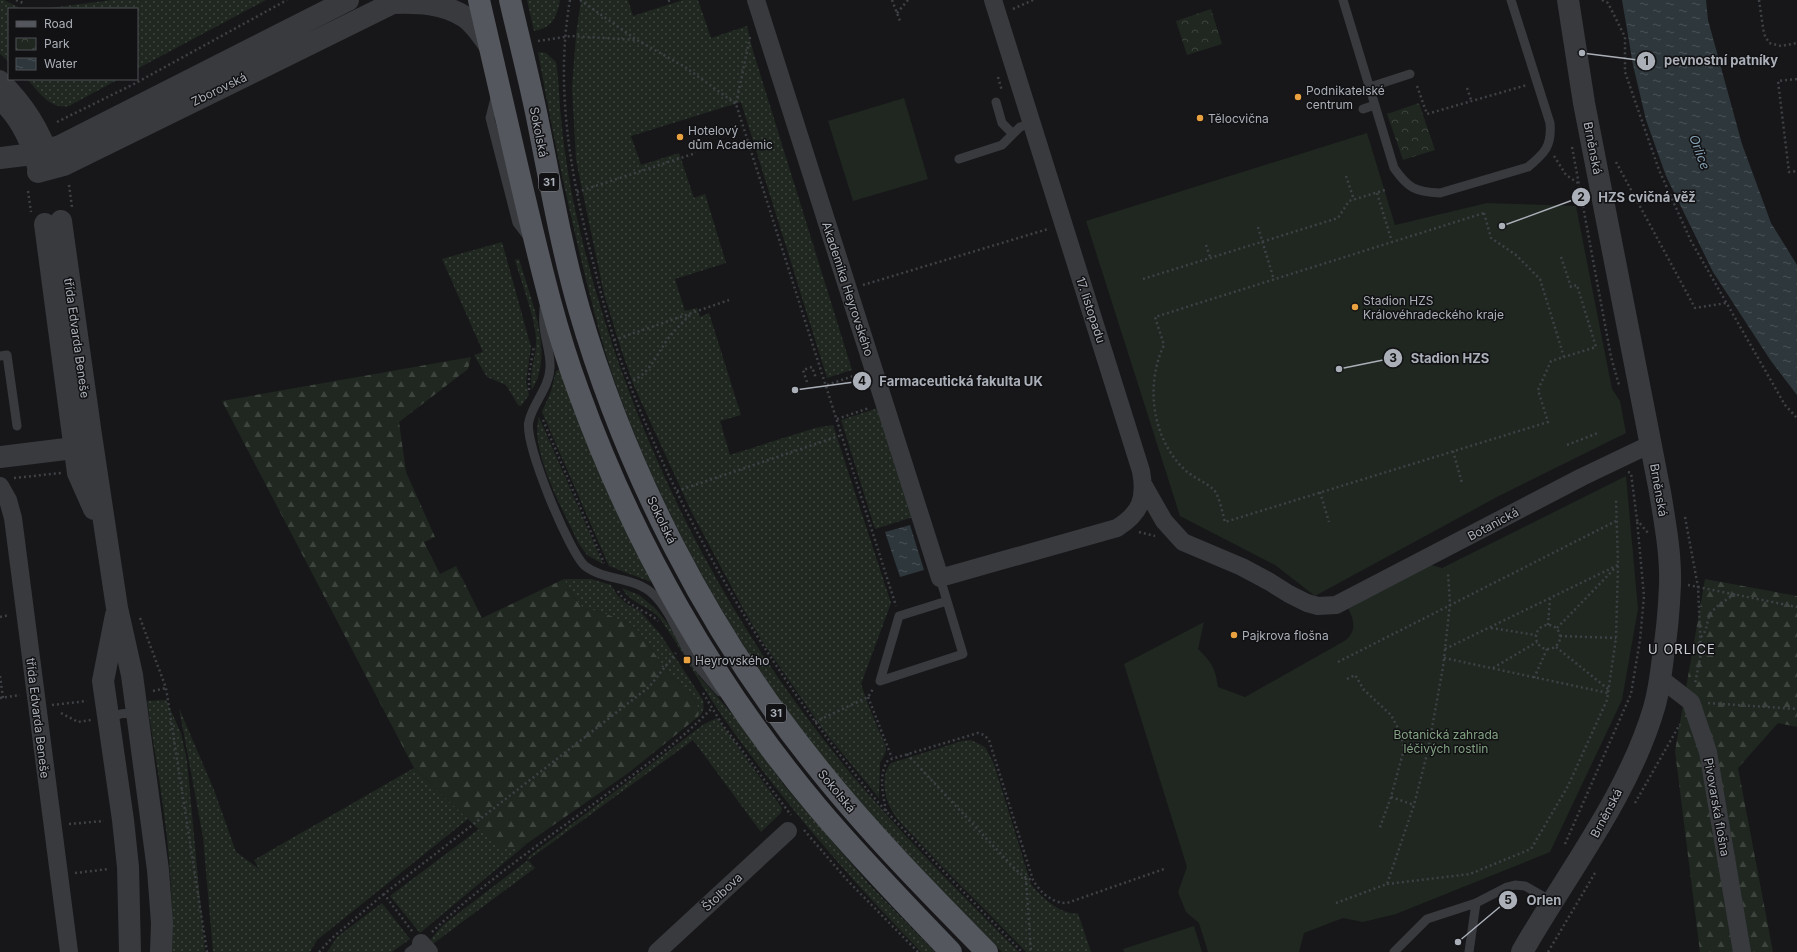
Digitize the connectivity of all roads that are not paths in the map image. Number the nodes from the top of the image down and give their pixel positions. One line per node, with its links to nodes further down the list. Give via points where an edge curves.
1 (348, 0): 22 (street, Zborovská)
2 (479, 0): 10 (main road, 31)
3 (510, 0): 47 (main road, Sokolská / 31, via 537,116 554,207 579,308 622,434 668,535 735,650 812,761 885,847)
4 (994, 0): 18 (street, 17. listopadu)
5 (1343, 0): 13 (lane)
6 (1511, 0): 16 (lane, via 1550,123 1551,137 1540,158 1528,167 1440,193 1425,193 1410,188 1394,168)
7 (1568, 0): 27 (street, Brněnská, via 1584,103)
8 (396, 2): 10 (street, via 414,2 454,11 474,25); 22 (street, Zborovská)
9 (758, 6): 32 (street, Akademika Heyrovského)
10 (489, 45): 24 (main road, 31)
11 (1410, 74): 13 (lane)
12 (0, 79): 22 (street, via 27,108 40,130)
13 (1370, 87): 16 (lane)
14 (0, 101): 22 (street, via 9,110)
15 (996, 102): 19 (lane, via 1002,123)
16 (1375, 105): 17 (lane)
17 (1363, 109)
18 (1032, 123): 19 (lane, via 1020,127); 31 (street, 17. listopadu)
19 (1012, 134): 21 (lane, via 1002,145)
20 (0, 158): 22 (street, Zborovská)
21 (958, 159)
22 (43, 161)
23 (53, 223): 28 (street, třída Edvarda Beneše)
24 (545, 285): 36 (main road, 31, via 578,390 635,524 682,613); 36 (lane, via 544,327 550,368 548,379 529,421 531,446 538,469 577,557 592,571 627,580 649,590 665,609 693,660 709,681)
25 (0, 356): 26 (lane, via 7,355)
26 (17, 426)
27 (1651, 444): 31 (street, Botanická, via 1336,605 1318,606 1307,602 1242,567 1183,542 1164,521); 35 (street, Brněnská, via 1668,542 1670,584)
28 (86, 446): 29 (street); 34 (street, třída Edvarda Beneše, via 78,473 107,540)
29 (0, 457)
30 (4, 483): 42 (street, třída Edvarda Beneše, via 14,518)
31 (1144, 486): 32 (street, 17. listopadu, via 1138,509 1129,520 1116,528)
32 (940, 578): 33 (lane)
33 (947, 601): 33 (lane, via 963,654 880,681 899,616)
34 (118, 608): 37 (street, třída Edvarda Beneše); 38 (street, třída Edvarda Beneše, via 103,681)
35 (1660, 678): 40 (street, Brněnská, via 1654,708 1638,750 1590,841); 51 (street, Pivovarská flošna, via 1691,702 1708,752)
36 (746, 713): 46 (main road, 31, via 818,808 898,898)
37 (138, 717): 38 (lane, via 121,713); 44 (street, třída Edvarda Beneše, via 158,870 162,923)
38 (108, 719): 43 (street, třída Edvarda Beneše, via 128,867)
39 (788, 831): 45 (street, Štolbova)
40 (1551, 901): 41 (lane, via 1531,888 1520,885 1507,887); 50 (street, Brněnská)
41 (1476, 903): 48 (lane, via 1427,919); 49 (lane)
42 (69, 952)
43 (130, 952)
44 (161, 952)
45 (657, 952)
46 (951, 952)
47 (987, 952)
48 (1395, 952)
49 (1469, 952)
50 (1522, 952)
51 (1742, 952)

